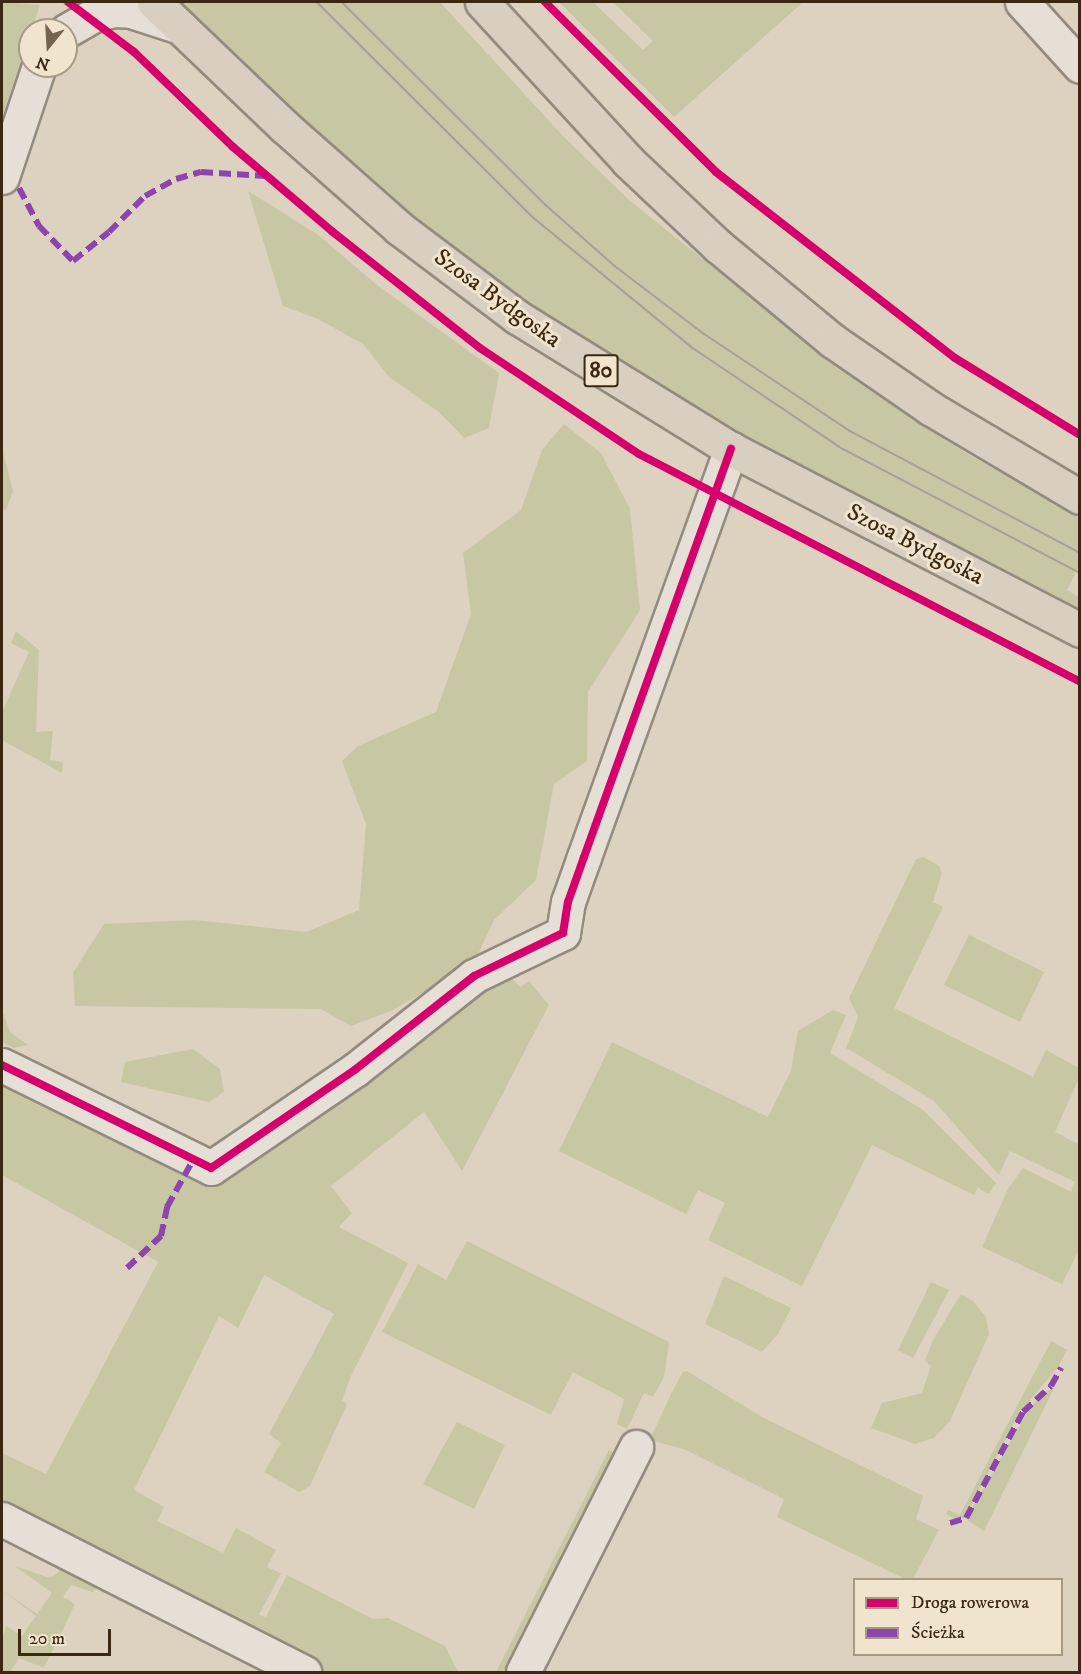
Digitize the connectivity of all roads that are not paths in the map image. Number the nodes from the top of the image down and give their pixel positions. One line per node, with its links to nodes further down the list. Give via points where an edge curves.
1 (65, 2): 5 (street)
2 (154, 2): 7 (main road, Szosa Bydgoska / 80)
3 (482, 2): 12 (main road, via 628,161 735,260 833,341 930,408)
4 (1022, 2): 8 (street)
5 (58, 18)
6 (78, 24): 7 (street, via 114,10 131,11)
7 (180, 27): 11 (main road, Szosa Bydgoska / 80, via 399,228 517,317)
8 (1080, 66)
9 (35, 78): 10 (street)
10 (2, 177)
11 (731, 450): 13 (main road, Szosa Bydgoska / 80); 14 (street, via 576,879 563,933 474,976 356,1069 211,1168)
12 (1080, 497)
13 (1080, 630)
14 (2, 1065)
15 (636, 1447): 18 (street)
16 (2, 1519): 17 (street)
17 (304, 1672)
18 (523, 1672)

